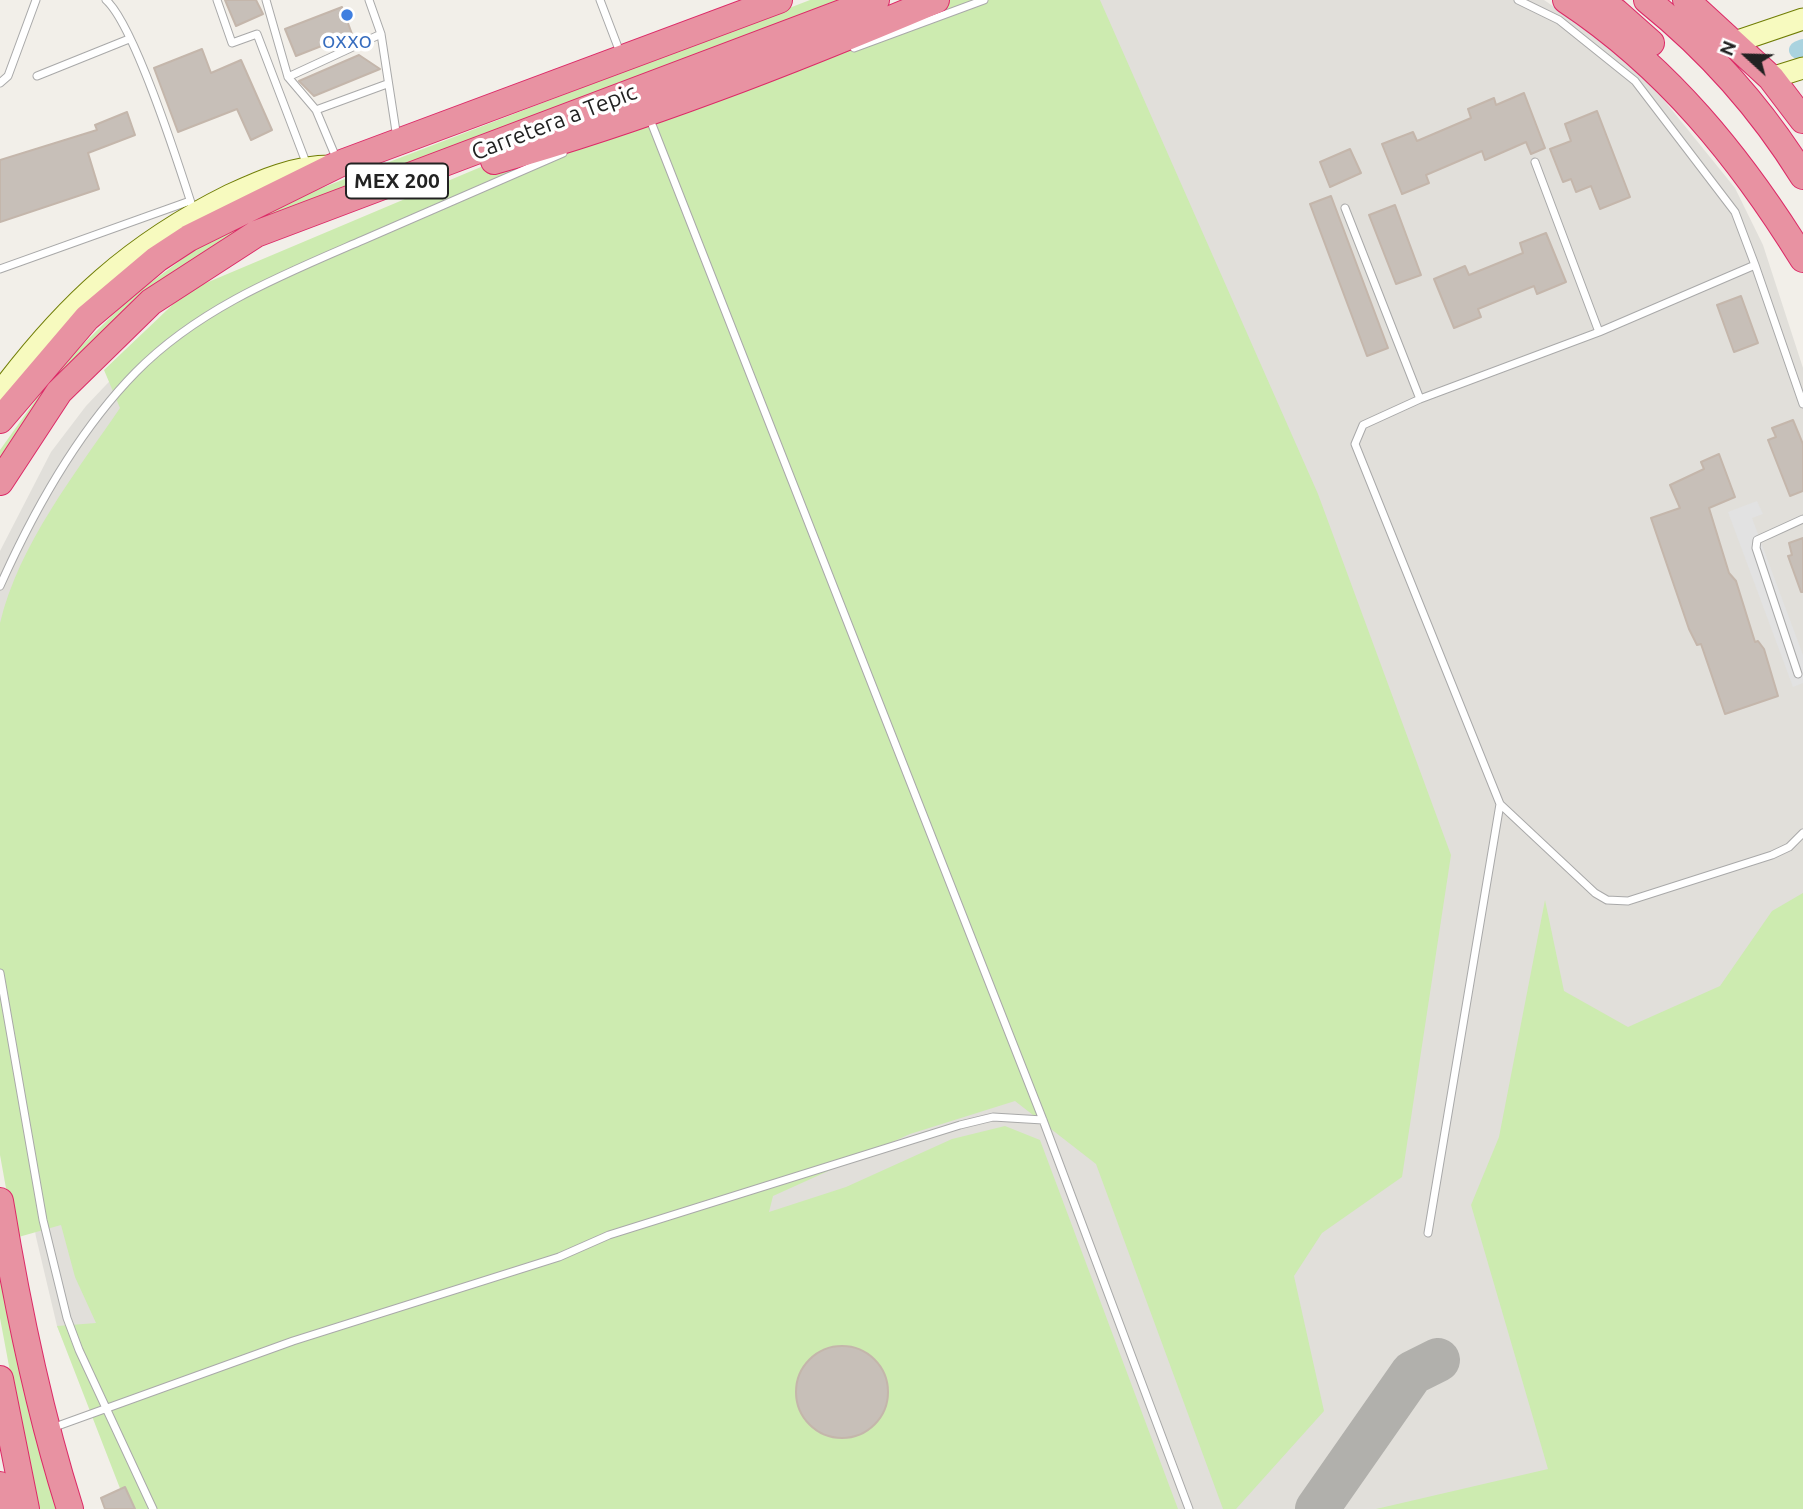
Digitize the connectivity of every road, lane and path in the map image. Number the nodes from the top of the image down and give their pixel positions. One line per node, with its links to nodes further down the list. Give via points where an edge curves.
1 (36, 0): 28 (lane, via 8,76)
2 (106, 0): 20 (lane)
3 (217, 0): 38 (lane, via 232,43 257,34)
4 (266, 0): 26 (lane)
5 (369, 0): 18 (lane)
6 (600, 0): 23 (lane)
7 (753, 0): 19 (highway)
8 (779, 0): 19 (highway, Carretera a Tepic / MEX 200)
9 (876, 0): 40 (highway, Carretera a Tepic / MEX 200)
10 (936, 0): 30 (highway)
11 (984, 0): 22 (lane)
12 (1518, 0): 45 (lane, via 1559,19 1635,81 1735,212)
13 (1566, 0): 44 (highway, via 1668,81 1766,198)
14 (1598, 0): 43 (highway, via 1682,70 1732,129 1774,193)
15 (1647, 0): 39 (highway, via 1693,36 1734,82)
16 (1686, 0): 21 (highway)
17 (1803, 19): 21 (main road)
18 (381, 34): 26 (lane); 29 (lane)
19 (678, 38): 23 (highway, Carretera a Tepic / MEX 200)
20 (129, 39): 25 (lane); 42 (lane)
21 (1735, 42): 27 (highway)
22 (843, 52)
23 (622, 59): 35 (highway, Carretera a Tepic / MEX 200)
24 (1803, 68): 27 (main road)
25 (37, 76)
26 (288, 77): 31 (lane)
27 (1771, 78): 32 (highway)
28 (0, 83)
29 (387, 84): 31 (lane); 35 (lane)
30 (735, 86): 33 (lane); 40 (highway, via 550,145)
31 (316, 110): 38 (lane)
32 (1803, 120)
33 (651, 122): 34 (lane); 59 (lane)
34 (638, 127)
35 (397, 142): 38 (highway, Carretera a Tepic / MEX 200)
36 (573, 149): 54 (lane, via 233,298 176,337 138,370 102,413 49,489)
37 (1535, 162): 47 (lane)
38 (323, 168): 42 (highway, Carretera a Tepic / MEX 200)
39 (1803, 176)
40 (335, 204): 52 (highway, Carretera a Tepic / MEX 200, via 256,234 151,302 59,392)
41 (1345, 208): 49 (lane)
42 (195, 216): 46 (lane); 48 (main road, via 117,264 61,316); 51 (highway, Carretera a Tepic / MEX 200, via 157,259 87,318)
43 (1803, 252)
44 (1803, 259)
45 (1755, 265): 47 (lane); 50 (lane)
46 (0, 269)
47 (1599, 332): 49 (lane)
48 (0, 392)
49 (1420, 399): 56 (lane, via 1363,425 1355,444)
50 (1803, 404)
51 (0, 420)
52 (0, 482)
53 (1803, 519): 55 (lane, via 1765,534 1756,548)
54 (0, 586)
55 (1798, 674)
56 (1500, 804): 57 (lane, via 1580,880 1606,900 1616,902 1643,898 1772,855); 61 (lane)
57 (1803, 833)
58 (0, 973): 63 (lane, via 46,1232 73,1335)
59 (1043, 1120): 63 (lane, via 993,1117 960,1125 610,1235); 70 (lane)
60 (0, 1201): 64 (highway)
61 (1428, 1233)
62 (3, 1392): 68 (highway)
63 (106, 1408): 64 (lane); 69 (lane)
64 (46, 1430): 66 (highway)
65 (0, 1485): 67 (highway)
66 (68, 1506)
67 (4, 1509)
68 (26, 1509)
69 (153, 1509)
70 (1189, 1509)

